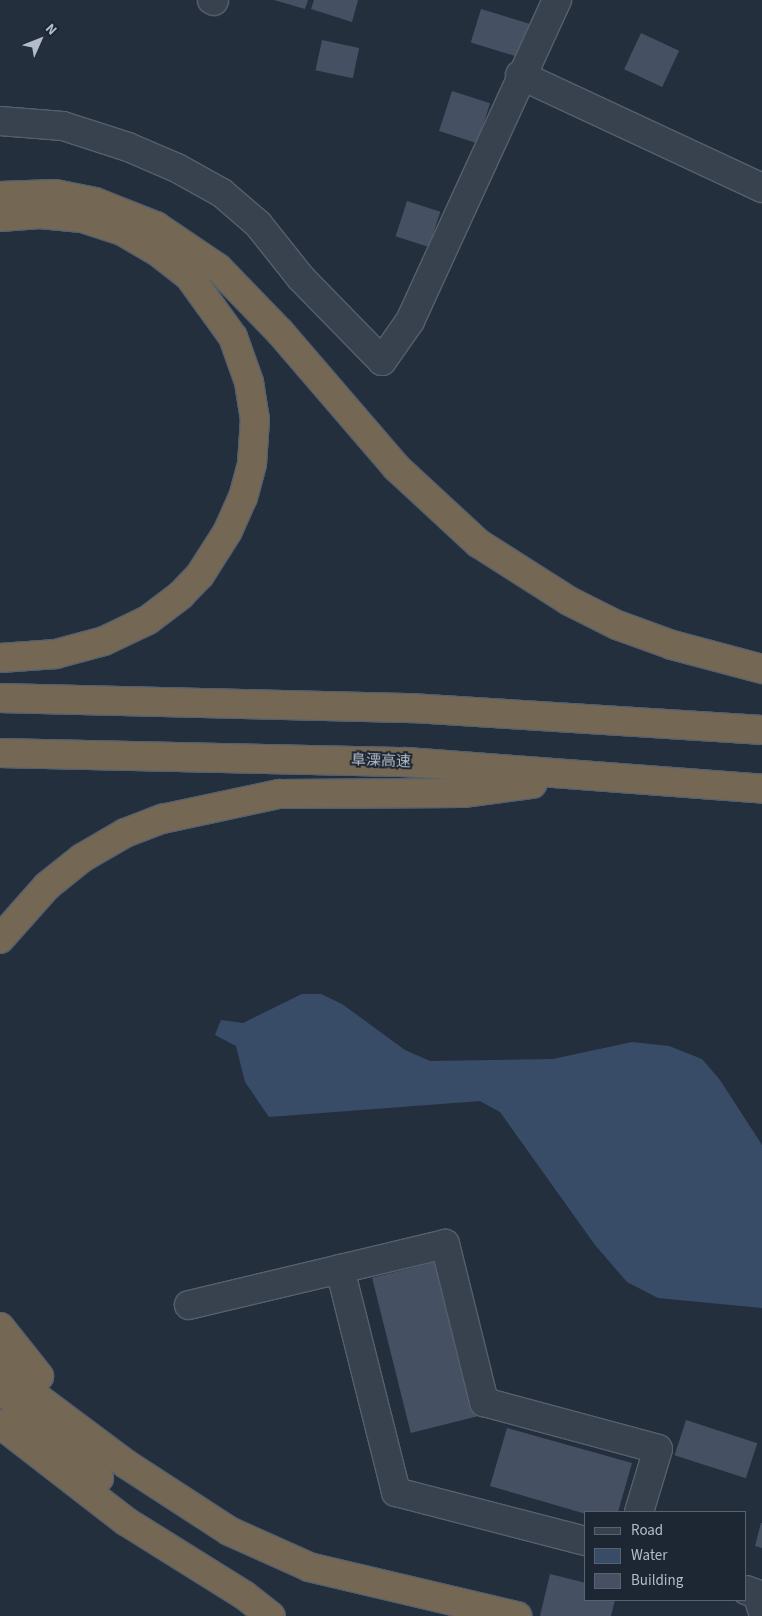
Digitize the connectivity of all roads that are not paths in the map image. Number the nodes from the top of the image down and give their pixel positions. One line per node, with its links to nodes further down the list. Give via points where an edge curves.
1 (557, 0): 2 (street)
2 (520, 75): 3 (street, via 410,321 382,361 301,278 258,224 222,193 177,168 128,147 62,126); 4 (street)
3 (0, 121)
4 (762, 188)
5 (0, 196): 8 (highway, via 55,194 95,202 156,226 218,268 280,332 396,468 436,508 478,543 569,601 617,625 672,645)
6 (0, 217): 7 (highway, via 40,214 82,218 122,231 158,252 189,276 233,338 249,382 255,419 252,464 243,496 228,531 205,568 181,596 148,620 104,641 56,654)
7 (0, 658)
8 (762, 669)
9 (0, 698): 10 (highway, via 412,708)
10 (762, 730)
11 (0, 753): 12 (highway, 阜溧高速, via 407,762)
12 (584, 778): 13 (highway, 阜溧高速); 14 (highway, via 463,793 279,794 162,820 125,834 82,858 47,886)
13 (762, 789)
14 (0, 939)
15 (340, 1269): 16 (street); 22 (street, via 445,1244 484,1402 658,1450); 23 (street, via 396,1492)
16 (189, 1305)
17 (0, 1327): 21 (highway)
18 (0, 1359): 21 (highway, via 40,1399)
19 (0, 1388): 25 (highway, via 88,1469)
20 (0, 1424): 25 (highway, via 127,1522)
21 (92, 1437): 28 (highway, via 134,1470 229,1532 309,1567)
22 (639, 1511)
23 (584, 1540)
24 (747, 1590): 26 (street, via 758,1594)
25 (244, 1595): 27 (highway)
26 (762, 1609)
27 (271, 1616)
28 (517, 1616)

